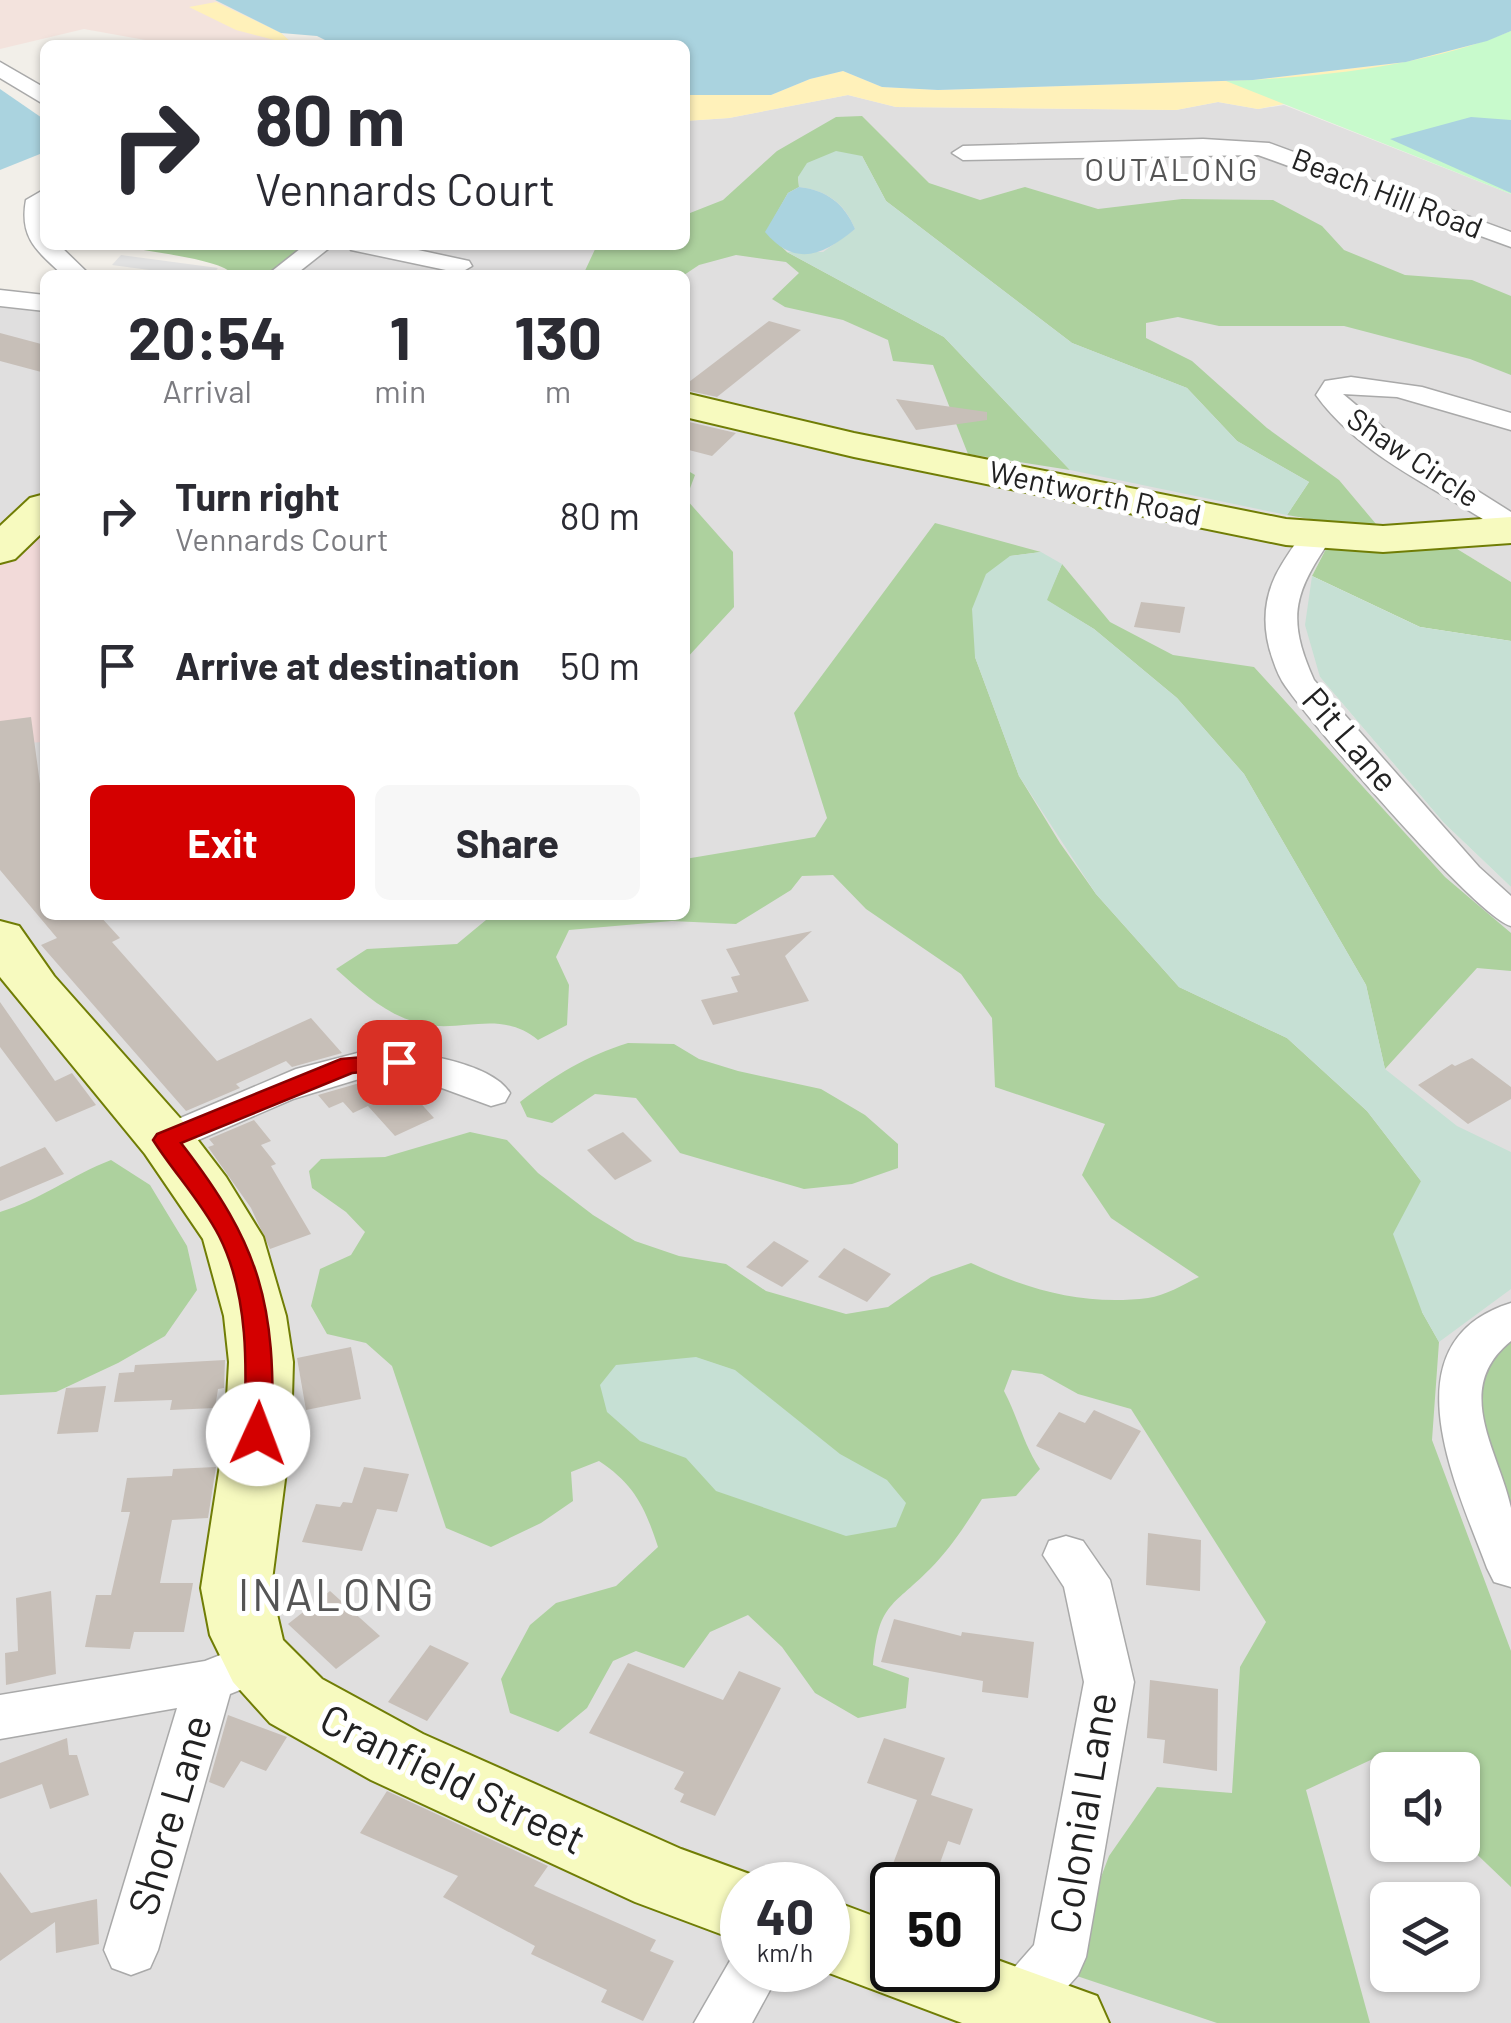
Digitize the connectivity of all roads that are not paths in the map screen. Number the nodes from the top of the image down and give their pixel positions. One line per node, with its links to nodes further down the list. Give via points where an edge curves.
1 (0, 68): 2 (street)
2 (40, 95)
3 (963, 153): 6 (street, Beach Hill Road, via 1261,148)
4 (40, 199): 5 (street, via 34,222)
5 (40, 235)
6 (1511, 240)
7 (50, 250): 11 (street)
8 (314, 250): 12 (street)
9 (384, 250): 10 (street)
10 (460, 266)
11 (72, 270)
12 (286, 270)
13 (0, 298): 14 (street)
14 (40, 302)
15 (690, 405): 19 (main road, Wentworth Road, via 854,445)
16 (1511, 422): 18 (street, Shaw Circle, via 1348,383 1329,395 1368,432 1474,497)
17 (40, 511): 20 (main road)
18 (1511, 528): 19 (main road, Wentworth Road, via 1414,539)
19 (1318, 536): 21 (street, Pit Lane, via 1294,564 1280,612 1282,649 1299,683 1467,875)
20 (0, 550)
21 (1511, 915)
22 (0, 938): 24 (main road)
23 (492, 1093): 24 (street, via 399,1062 349,1065)
24 (166, 1140): 28 (main road, via 233,1237 261,1362 236,1588 246,1635)
25 (1511, 1319): 27 (street, via 1466,1362 1460,1394 1463,1429)
26 (1066, 1554): 34 (street, Colonial Lane, via 1086,1580 1109,1682 1060,1956)
27 (1511, 1568)
28 (234, 1671): 29 (street); 30 (main road, Cranfield Street, via 397,1757); 31 (street, Shore Lane)
29 (0, 1718)
30 (720, 1898)
31 (130, 1950)
32 (740, 1992): 35 (street)
33 (981, 1992): 34 (main road)
34 (1043, 2014)
35 (720, 2023)

